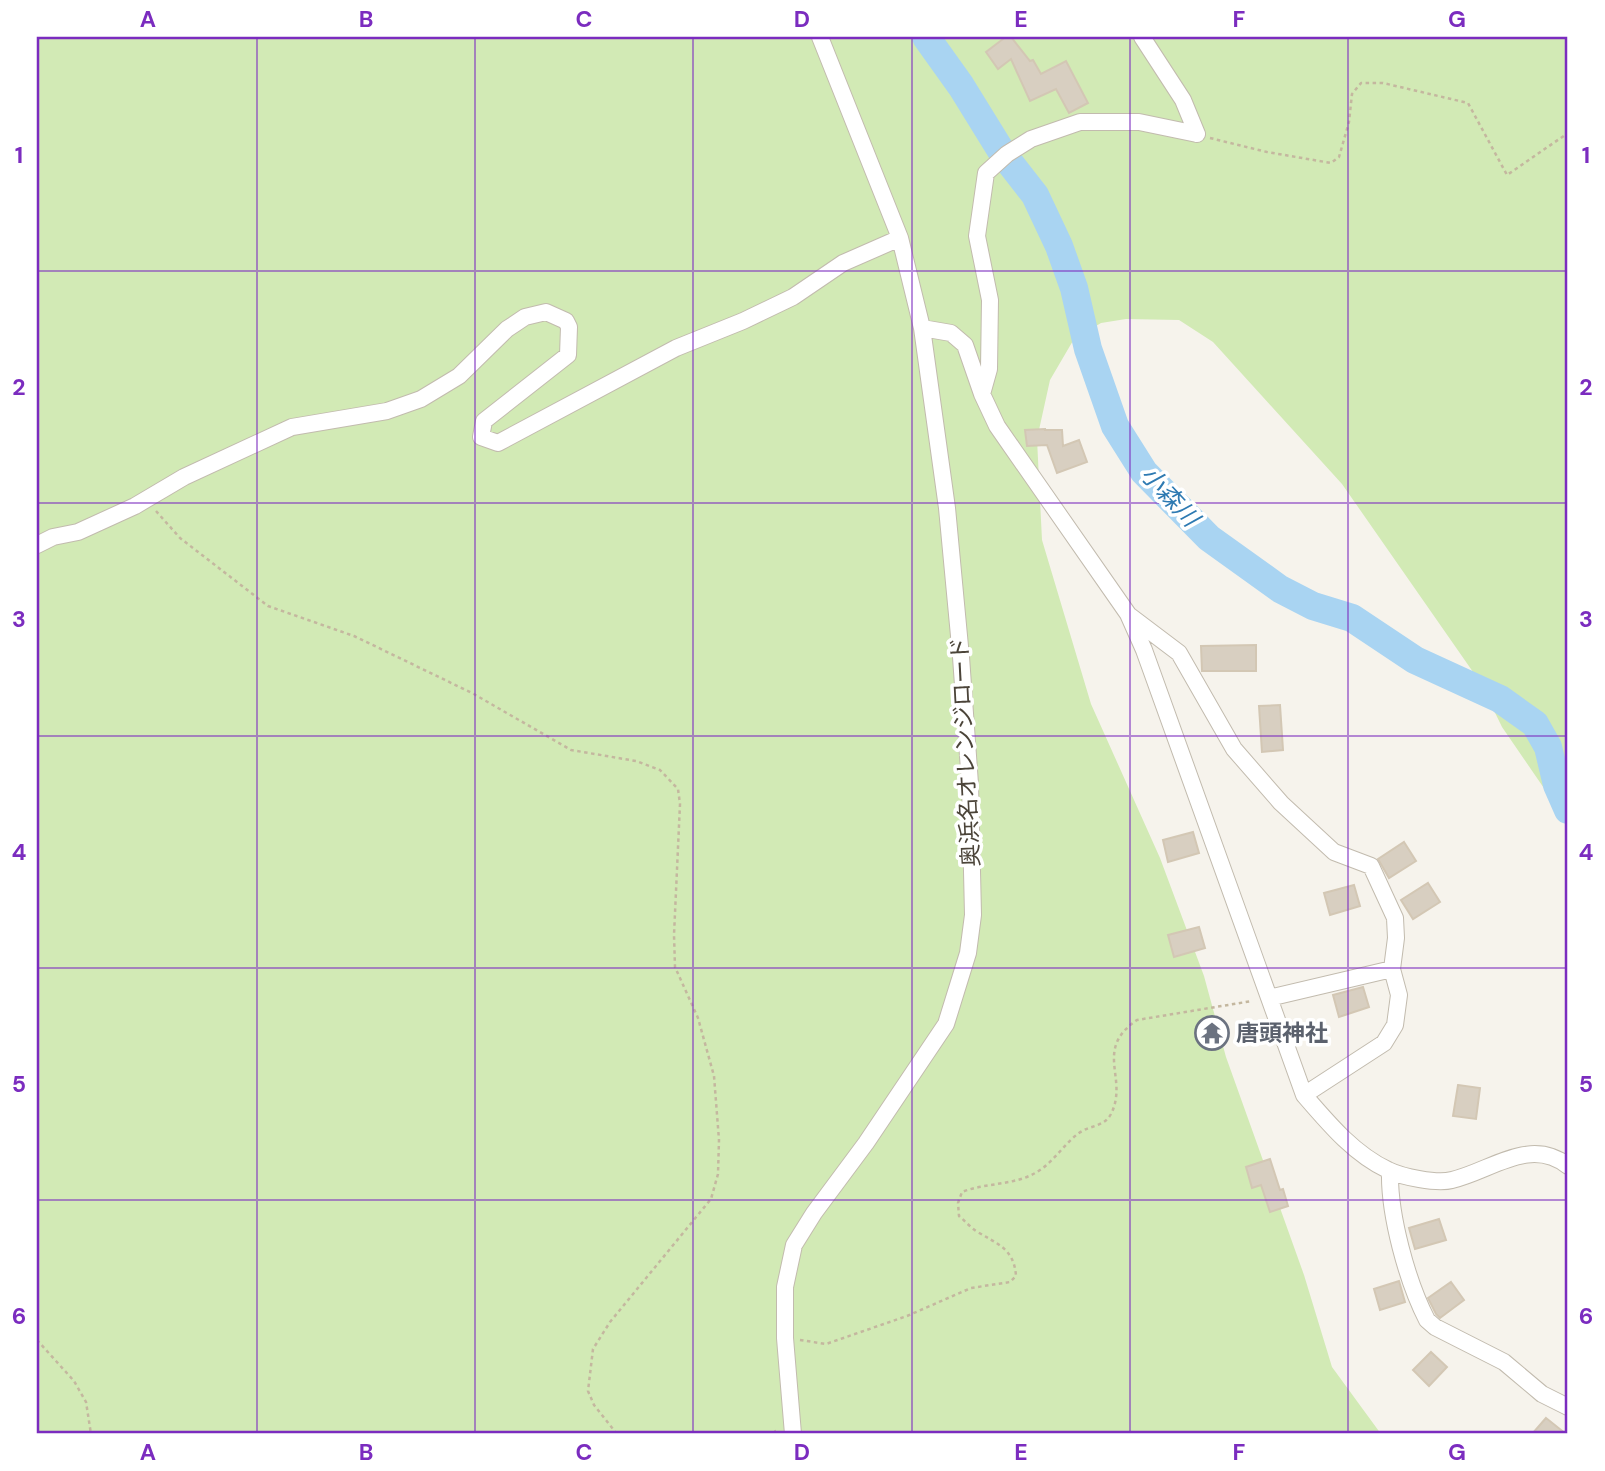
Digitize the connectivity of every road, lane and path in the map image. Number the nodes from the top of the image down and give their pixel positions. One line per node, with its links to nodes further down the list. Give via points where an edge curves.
1 (820, 37): 5 (street, 奥浜名オレンジロード)
2 (1142, 37): 4 (street, via 1183,100)
3 (1568, 133): 4 (path, via 1507,175 1468,103 1383,83 1361,83 1352,94 1339,157 1331,163)
4 (1197, 134): 7 (street, via 1139,122 1080,122 1031,139 986,173 977,236 990,300 990,360)
5 (900, 238): 6 (street, 奥浜名オレンジロード); 8 (street, via 843,263 793,297 676,348 498,443 481,437 484,421 568,355 569,327 558,316 546,312 525,317 507,328 459,376 421,399 387,411 292,427 184,477)
6 (922, 328): 7 (street, via 951,333 965,345); 16 (street, 奥浜名オレンジロード, via 947,508 961,657 970,784 973,915 968,953 946,1024 794,1245 785,1287)
7 (982, 394): 10 (street, via 997,426)
8 (146, 500): 9 (street, via 78,532); 20 (path, via 180,538 268,606 354,636 472,693 571,750 636,761 660,770 678,789 675,967 698,1018 714,1076 718,1174 711,1199 593,1349 588,1391)
9 (37, 545)
10 (1128, 614): 11 (street, via 1179,653 1234,749 1281,803 1334,852 1370,866 1395,918); 12 (street)
11 (1392, 969): 12 (street); 13 (street, via 1399,1009 1384,1043)
12 (1269, 998): 13 (street); 16 (path, via 1137,1020 1116,1040 1115,1102 1105,1122 1081,1131 1040,1171 1013,1182 962,1192 959,1216 1007,1253 1015,1266 1016,1276 1010,1282 971,1288 907,1317 826,1343)
13 (1304, 1095): 15 (street, via 1361,1154)
14 (1568, 1166): 15 (street, via 1546,1154 1526,1153 1450,1181)
15 (1390, 1172): 18 (street, via 1390,1197 1401,1243 1427,1320 1504,1362 1542,1394)
16 (785, 1338): 21 (street, 奥浜名オレンジロード)
17 (37, 1340): 19 (path, via 74,1381 86,1402)
18 (1568, 1407)
19 (91, 1434)
20 (617, 1434)
21 (793, 1434)

